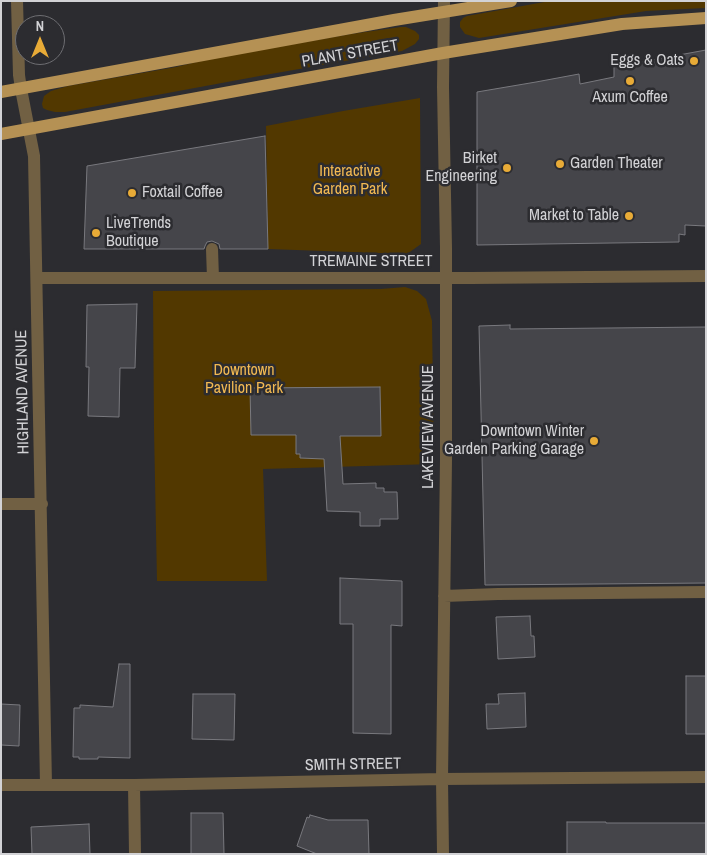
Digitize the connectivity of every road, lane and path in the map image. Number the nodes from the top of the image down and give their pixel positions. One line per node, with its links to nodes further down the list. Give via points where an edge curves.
1 (17, 1): 6 (street, HIGHLAND AVENUE)
2 (511, 1): 3 (main road, PLANT STREET)
3 (444, 7): 5 (street, LAKEVIEW AVENUE); 6 (main road, PLANT STREET, via 394,20)
4 (706, 18): 5 (main road, PLANT STREET, via 622,24)
5 (443, 53): 8 (main road, PLANT STREET); 14 (street, LAKEVIEW AVENUE)
6 (21, 89): 7 (main road, PLANT STREET); 8 (street, HIGHLAND AVENUE)
7 (1, 92)
8 (29, 130): 9 (main road, PLANT STREET); 12 (street, HIGHLAND AVENUE, via 34,156)
9 (1, 134)
10 (212, 249): 13 (street)
11 (706, 276): 14 (street, TREMAINE STREET)
12 (37, 278): 13 (street, TREMAINE STREET); 16 (street, HIGHLAND AVENUE)
13 (213, 278): 14 (street, TREMAINE STREET)
14 (446, 278): 18 (street, LAKEVIEW AVENUE)
15 (1, 504): 16 (street)
16 (42, 504): 21 (street, HIGHLAND AVENUE)
17 (706, 592): 18 (street)
18 (444, 596): 20 (street, LAKEVIEW AVENUE)
19 (706, 777): 20 (street, SMITH STREET)
20 (442, 779): 23 (street, SMITH STREET); 25 (street, LAKEVIEW AVENUE)
21 (46, 784): 22 (street, SMITH STREET); 23 (street, SMITH STREET)
22 (1, 785)
23 (134, 785): 24 (street)
24 (135, 854)
25 (443, 854)

